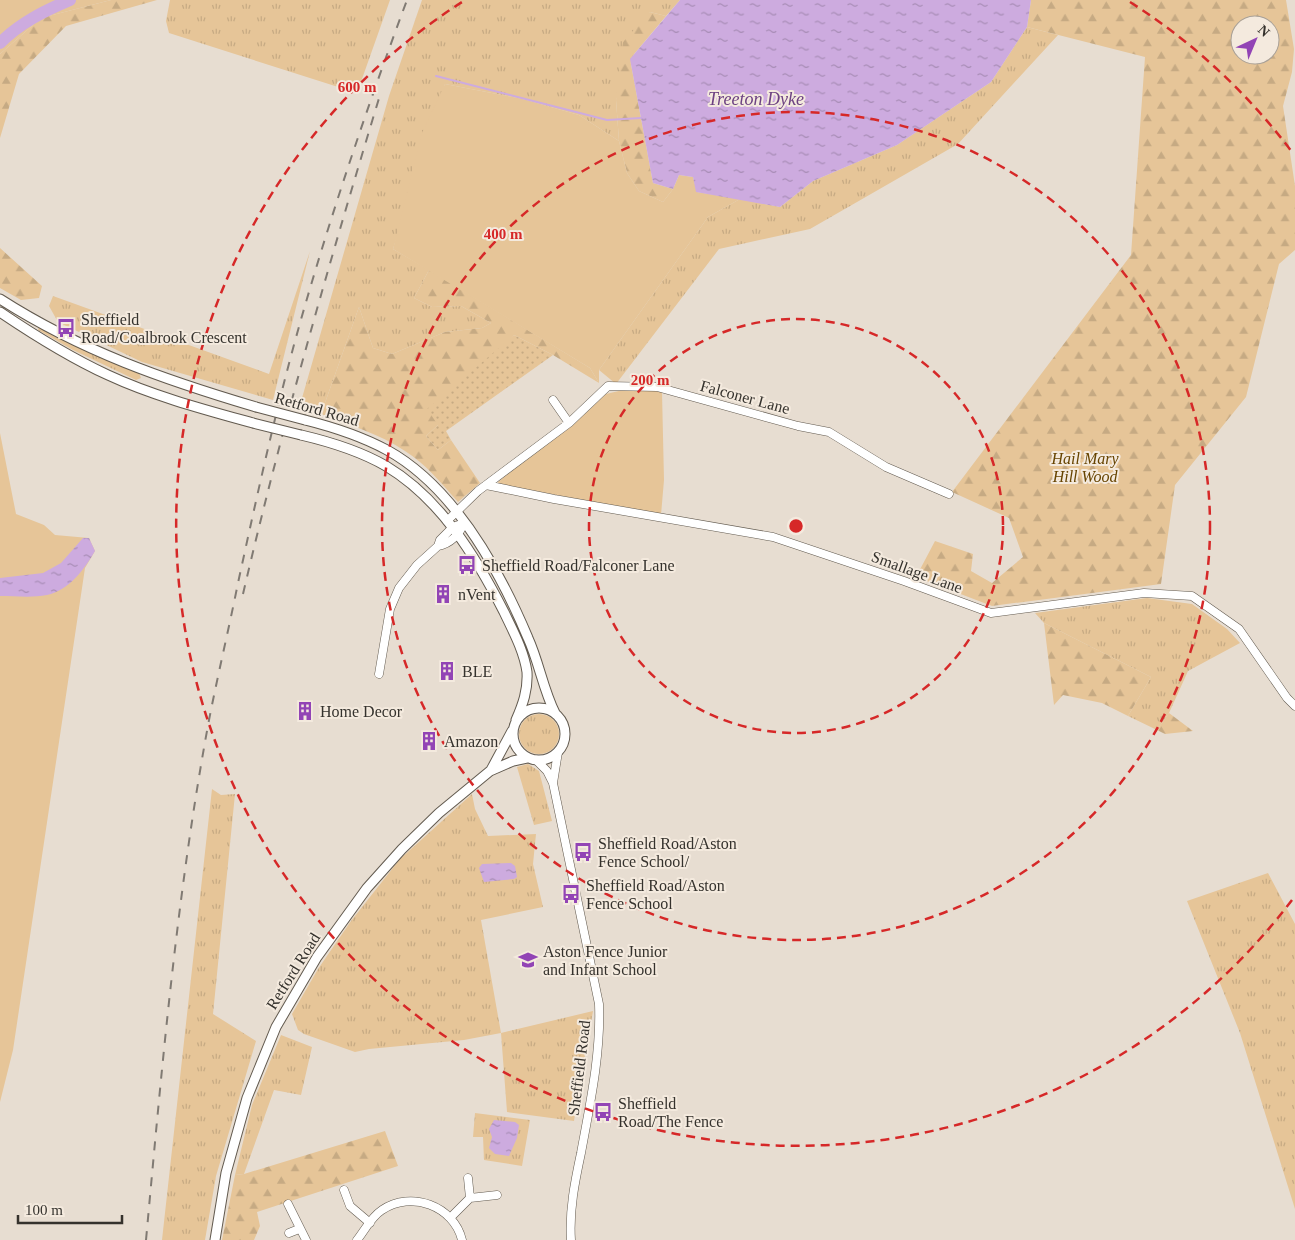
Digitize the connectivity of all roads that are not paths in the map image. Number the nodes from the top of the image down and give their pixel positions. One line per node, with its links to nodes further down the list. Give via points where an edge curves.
1 (0, 299): 7 (main road, Retford Road, bridge, via 122,363 256,407 345,431 395,455 439,492)
2 (0, 312): 9 (main road, Retford Road, bridge, via 108,375 199,408 346,448 386,466 423,494)
3 (553, 400): 4 (street)
4 (569, 423): 5 (street, Falconer Lane); 6 (street, Falconer Lane, via 606,387 657,387 829,432 886,466)
5 (486, 485): 7 (street, Falconer Lane); 11 (street, Smallage Lane, via 773,537 991,614 1144,593 1192,596 1239,629)
6 (949, 494)
7 (456, 513): 8 (main road, Retford Road); 9 (street, Falconer Lane)
8 (464, 523): 9 (street); 12 (main road, Retford Road, via 517,611)
9 (453, 527): 10 (street, Falconer Lane, via 445,545 438,546 417,565 399,588 390,609); 13 (main road, Retford Road, via 492,590 523,655 527,688)
10 (379, 674)
11 (1295, 706)
12 (554, 713): 13 (main road, via 534,708 527,710); 14 (main road, via 560,718 565,732)
13 (515, 724): 15 (main road, via 512,735 517,749); 16 (main road, Retford Road)
14 (558, 752): 15 (main road, via 544,760); 17 (street, Sheffield Road)
15 (532, 759): 16 (main road, Retford Road, via 513,761); 17 (street, Sheffield Road, via 547,771)
16 (490, 771): 27 (main road, Retford Road, via 402,849 368,888 317,957 276,1027 247,1098 226,1173)
17 (553, 783): 31 (street, Sheffield Road, via 600,1019 598,1051 572,1199)
18 (468, 1178): 21 (street)
19 (344, 1190): 24 (street, via 350,1206)
20 (497, 1195): 21 (street)
21 (470, 1198): 23 (street)
22 (288, 1204): 25 (street)
23 (451, 1217): 24 (street, via 433,1206 412,1201 384,1208); 30 (street)
24 (370, 1223): 29 (street)
25 (299, 1229): 26 (street); 28 (street)
26 (289, 1233)
27 (215, 1240)
28 (306, 1240)
29 (357, 1240)
30 (462, 1240)
31 (571, 1240)

